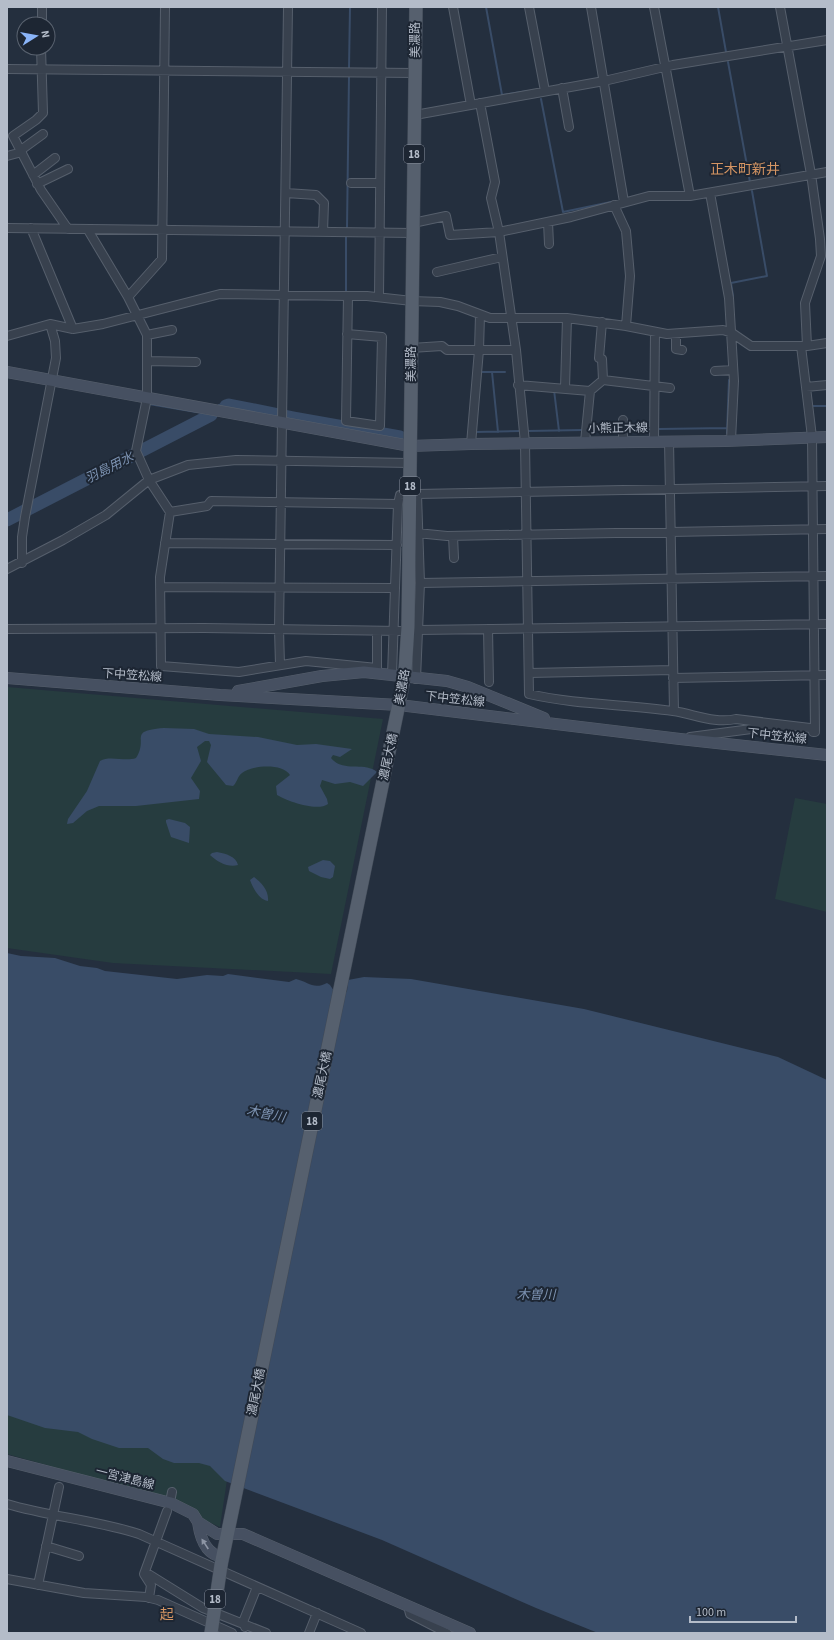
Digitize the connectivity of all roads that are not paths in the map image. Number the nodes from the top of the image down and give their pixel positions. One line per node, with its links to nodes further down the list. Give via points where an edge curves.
1 (165, 7): 16 (street)
2 (288, 7): 17 (street)
3 (382, 7): 18 (street)
4 (416, 7): 19 (main road, 美濃路 / 18)
5 (453, 7): 24 (street)
6 (529, 7): 22 (street)
7 (591, 7): 20 (street)
8 (654, 7): 13 (street)
9 (780, 7): 11 (street)
10 (827, 40): 11 (street)
11 (789, 47): 13 (street); 33 (street)
12 (41, 56): 15 (street)
13 (664, 67): 20 (street); 40 (street)
14 (7, 69): 15 (street)
15 (41, 69): 16 (street); 28 (street, via 43,113 13,136)
16 (164, 71): 17 (street); 49 (street)
17 (287, 72): 18 (street); 38 (street)
18 (382, 73): 19 (street); 36 (street)
19 (415, 73): 25 (main road, 美濃路 / 18)
20 (604, 81): 21 (street); 41 (street)
21 (562, 88): 22 (street); 26 (street)
22 (545, 92): 23 (street)
23 (480, 103): 24 (street); 53 (street, via 495,182 491,198)
24 (471, 105): 25 (street)
25 (415, 115): 46 (main road, 美濃路 / 18)
26 (569, 127)
27 (43, 134): 28 (street)
28 (21, 151): 29 (street); 34 (street)
29 (7, 156)
30 (55, 158): 34 (street)
31 (68, 169): 37 (street)
32 (827, 172): 33 (street)
33 (811, 174): 39 (street); 55 (street)
34 (33, 175): 37 (street)
35 (351, 183): 36 (street)
36 (380, 183): 52 (street)
37 (38, 184): 47 (street)
38 (286, 193): 50 (street); 51 (street, via 316,195 324,203)
39 (710, 193): 40 (street); 73 (street, via 729,298)
40 (690, 196): 41 (street, via 649,196)
41 (624, 202): 42 (street)
42 (614, 205): 43 (street); 69 (street, via 626,231 629,261)
43 (548, 222): 53 (street); 54 (street)
44 (7, 228): 45 (street)
45 (30, 228): 47 (street); 70 (street)
46 (413, 228): 52 (street); 53 (street, via 446,216 450,235); 62 (main road, 美濃路 / 18)
47 (68, 229): 48 (street)
48 (88, 230): 49 (street); 60 (street)
49 (162, 231): 50 (street); 60 (street, via 162,259)
50 (285, 231): 51 (street); 58 (street)
51 (323, 232): 52 (street)
52 (379, 232): 61 (street)
53 (499, 232): 56 (street)
54 (549, 244)
55 (824, 256): 79 (street, via 805,303)
56 (502, 257): 57 (street); 65 (street)
57 (437, 272)
58 (283, 294): 59 (street); 64 (street, via 220,294); 99 (street)
59 (348, 296): 61 (street); 74 (street)
60 (128, 297): 64 (street)
61 (379, 297): 62 (street)
62 (412, 301): 63 (street, via 440,302); 80 (main road, 美濃路 / 18)
63 (480, 315): 65 (street, via 497,319); 81 (street)
64 (136, 316): 70 (street); 76 (street)
65 (512, 318): 66 (street); 82 (street)
66 (567, 318): 67 (street); 95 (street)
67 (602, 322): 69 (street); 90 (street, via 600,358)
68 (50, 324): 70 (street); 77 (street); 89 (street, via 56,358)
69 (626, 326): 72 (street)
70 (72, 329)
71 (172, 330): 76 (street)
72 (655, 332): 75 (street); 93 (street)
73 (732, 333): 75 (street, via 723,330); 79 (street, via 752,346); 86 (street)
74 (347, 334): 101 (street, via 346,421); 101 (street, via 382,337)
75 (676, 334): 83 (street, via 676,349)
76 (147, 335): 84 (street)
77 (7, 336)
78 (827, 343): 79 (street)
79 (804, 346): 94 (street)
80 (411, 348): 81 (street, via 442,346 447,350); 111 (main road, 美濃路 / 18)
81 (479, 350): 82 (street); 110 (street)
82 (516, 350): 91 (street)
83 (682, 350)
84 (146, 361): 85 (street); 98 (street)
85 (196, 362)
86 (733, 370): 87 (street); 105 (street)
87 (715, 371)
88 (7, 372): 89 (main road, 小熊正木線)
89 (51, 380): 98 (main road, 小熊正木線); 133 (street, via 25,517)
90 (603, 380): 93 (street, via 628,388); 97 (street)
91 (518, 385): 95 (street); 109 (street)
92 (827, 385): 94 (street)
93 (655, 386): 96 (street); 104 (street)
94 (806, 387): 103 (street)
95 (565, 388): 97 (street)
96 (670, 388)
97 (590, 391): 107 (street)
98 (146, 398): 99 (main road, 小熊正木線); 114 (street, via 136,451)
99 (283, 418): 101 (main road, 小熊正木線); 112 (street)
100 (623, 420): 108 (street)
101 (379, 432): 111 (main road, 小熊正木線)
102 (827, 437): 103 (main road, 小熊正木線)
103 (812, 438): 105 (main road, 小熊正木線); 115 (street)
104 (654, 440): 106 (main road, 小熊正木線); 108 (main road, 小熊正木線)
105 (731, 440): 106 (main road, 小熊正木線)
106 (669, 441): 117 (street)
107 (585, 442): 108 (main road, 小熊正木線); 109 (main road, 小熊正木線)
108 (623, 442)
109 (525, 443): 110 (main road, 小熊正木線); 118 (street)
110 (471, 444): 111 (main road, 小熊正木線)
111 (410, 446): 113 (main road, 美濃路 / 18)
112 (282, 460): 113 (street); 114 (street, via 236,460 188,465); 120 (street)
113 (410, 463): 119 (main road, 美濃路 / 18)
114 (149, 480): 122 (street); 133 (street, via 106,515)
115 (812, 486): 116 (street); 117 (street); 123 (street)
116 (827, 486)
117 (670, 489): 118 (street); 125 (street)
118 (526, 492): 119 (street); 127 (street)
119 (414, 493): 121 (street, via 400,496); 126 (street); 164 (main road, 美濃路 / 18, bridge, via 405,672)
120 (282, 502): 121 (street); 122 (street, via 211,501 207,506); 130 (street)
121 (398, 504): 131 (street)
122 (170, 512): 129 (street)
123 (813, 529): 124 (street); 125 (street); 135 (street)
124 (827, 529)
125 (671, 532): 127 (street); 137 (street)
126 (417, 533): 128 (street); 139 (street)
127 (527, 535): 128 (street); 138 (street)
128 (453, 536): 132 (street)
129 (165, 543): 130 (street); 140 (street)
130 (280, 543): 131 (street); 141 (street)
131 (397, 545): 142 (street)
132 (454, 558)
133 (22, 563): 134 (street)
134 (7, 569)
135 (814, 576): 136 (street); 137 (street); 143 (street)
136 (827, 576)
137 (672, 579): 138 (street); 145 (street)
138 (528, 582): 139 (street); 147 (street)
139 (420, 583): 153 (street)
140 (160, 587): 141 (street); 146 (street)
141 (280, 587): 142 (street); 149 (street)
142 (395, 588): 152 (street)
143 (815, 624): 144 (street); 145 (street); 158 (street)
144 (827, 624)
145 (672, 627): 147 (street); 156 (street)
146 (160, 628): 148 (street); 149 (street); 154 (street, via 161,666 239,672)
147 (529, 628): 150 (street); 155 (street)
148 (7, 629)
149 (279, 629): 151 (street); 154 (street)
150 (488, 629): 153 (street); 162 (street)
151 (377, 630): 152 (street); 154 (street, via 376,668 306,661)
152 (397, 630): 157 (street)
153 (419, 630): 161 (street)
154 (280, 665)
155 (529, 673): 156 (street); 165 (street, via 530,694 555,700)
156 (673, 674): 158 (street); 165 (street)
157 (392, 675): 161 (main road); 163 (main road, via 364,672 322,676)
158 (815, 675): 159 (street); 168 (street)
159 (827, 675)
160 (7, 678): 163 (main road, 下中笠松線)
161 (416, 678): 167 (main road, via 447,681 468,687 539,716)
162 (488, 682)
163 (220, 695): 164 (main road, 下中笠松線)
164 (399, 705): 166 (main road, 美濃路 / 18); 167 (main road, 下中笠松線)
165 (674, 711): 168 (street, via 727,722 736,719 810,728)
166 (396, 719): 177 (main road, 濃尾大橋 / 18)
167 (573, 726): 169 (main road, 下中笠松線)
168 (815, 732): 169 (street, via 759,728)
169 (680, 739): 170 (main road, 下中笠松線)
170 (827, 755)
171 (7, 1461): 176 (main road, 一宮津島線, via 171,1503 193,1514)
172 (59, 1487): 175 (street)
173 (7, 1504): 175 (street)
174 (167, 1511): 178 (street)
175 (53, 1516): 178 (street, via 104,1524); 179 (street)
176 (198, 1522): 177 (main road, 一宮津島線, via 217,1534); 181 (main road, one-way to 176, via 203,1544)
177 (228, 1530): 181 (main road, 18); 189 (main road, 一宮津島線, via 243,1534)
178 (156, 1541): 182 (street); 185 (street)
179 (46, 1546): 180 (street); 184 (street)
180 (79, 1556)
181 (222, 1561): 192 (main road, 18, bridge)
182 (145, 1572): 186 (street, via 151,1586); 187 (street)
183 (7, 1579): 184 (street)
184 (38, 1585): 186 (street)
185 (257, 1587): 190 (street); 191 (street)
186 (149, 1598): 188 (street)
187 (186, 1598): 188 (street); 191 (street)
188 (171, 1606): 193 (street)
189 (408, 1606): 198 (street, via 410,1614); 199 (main road, 一宮津島線)
190 (317, 1613): 196 (street); 197 (street)
191 (244, 1625): 194 (street); 195 (street)
192 (211, 1633)
193 (232, 1633)
194 (253, 1633)
195 (266, 1633)
196 (309, 1633)
197 (361, 1633)
198 (446, 1633)
199 (470, 1633)

